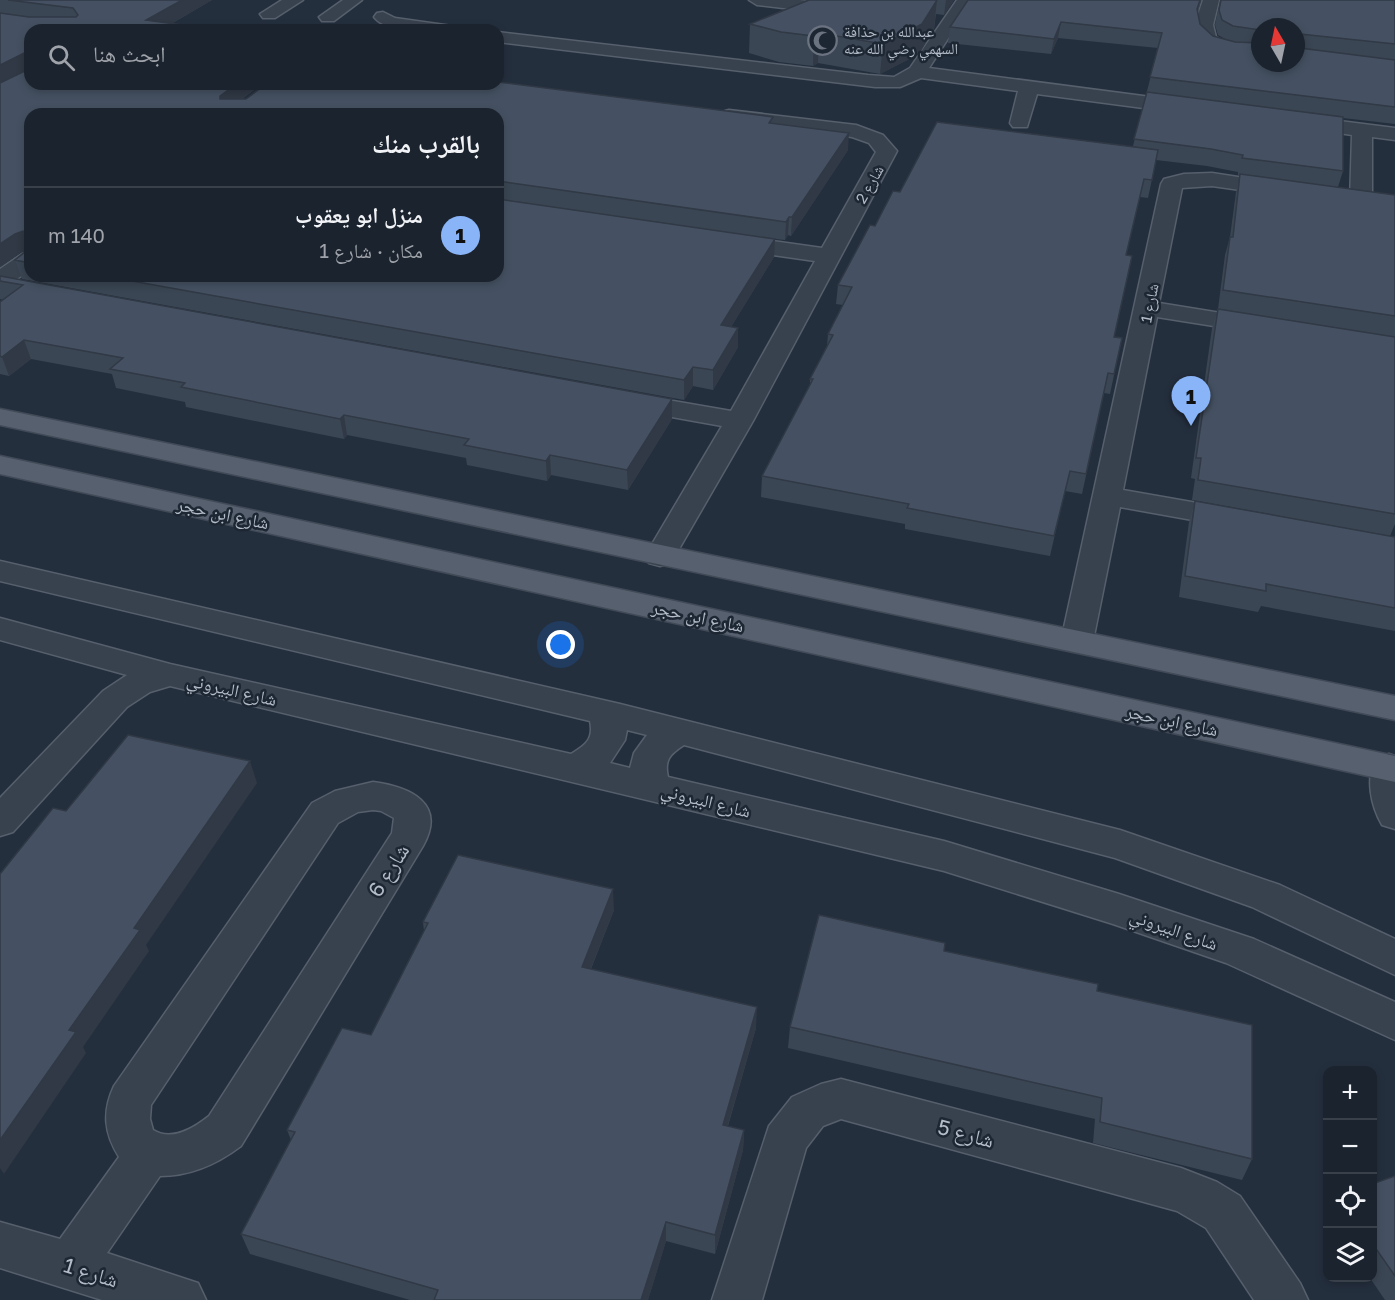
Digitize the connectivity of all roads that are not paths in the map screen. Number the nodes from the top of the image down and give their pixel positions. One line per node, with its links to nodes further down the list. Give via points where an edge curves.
1 (295, 0): 7 (street)
2 (354, 0): 8 (street)
3 (757, 0): 6 (street)
4 (965, 0): 10 (street)
5 (1210, 0): 14 (street, via 1204,32 1207,38 1223,48)
6 (859, 12)
7 (269, 15)
8 (328, 17)
9 (926, 20): 10 (street)
10 (949, 23): 16 (street)
11 (373, 24): 12 (street, via 388,12 390,22)
12 (404, 24)
13 (504, 38): 15 (street)
14 (1251, 52)
15 (760, 69): 17 (street); 22 (street)
16 (917, 72): 17 (street, via 899,82); 18 (street)
17 (868, 81): 21 (street)
18 (1029, 86): 19 (street); 24 (street)
19 (1204, 110)
20 (705, 113): 22 (street, شارع 2)
21 (850, 113): 22 (street, شارع 2); 32 (street, شارع 2, via 856,131 876,139 888,151)
22 (729, 116)
23 (1283, 120): 25 (street)
24 (1020, 123)
25 (1362, 130): 26 (street); 29 (street)
26 (1395, 134)
27 (1305, 193): 35 (street, شارع 1, via 1215,181 1172,184)
28 (1339, 198): 29 (street)
29 (1361, 201): 30 (street)
30 (1384, 204)
31 (711, 238): 32 (street)
32 (829, 256): 39 (street, شارع 2)
33 (24, 266): 34 (street)
34 (8, 284)
35 (1148, 308): 36 (street); 43 (street, شارع 1)
36 (1277, 328)
37 (598, 395): 39 (street)
38 (0, 417): 40 (main road)
39 (739, 422): 47 (street, شارع 2)
40 (204, 460): 42 (main road); 44 (main road, via 206,473 201,483 187,493)
41 (0, 465): 44 (main road, شارع ابن حجر)
42 (277, 476): 45 (main road, via 263,480 247,492 242,509); 47 (main road)
43 (1110, 496): 46 (street); 50 (street, شارع 1)
44 (156, 498): 45 (main road, شارع ابن حجر)
45 (249, 519): 56 (main road, شارع ابن حجر)
46 (1258, 523)
47 (660, 556): 50 (main road)
48 (0, 571): 53 (street)
49 (0, 629): 51 (street, شارع البيروني)
50 (1077, 641): 52 (main road)
51 (170, 675): 55 (street, شارع البيروني); 59 (street, via 139,683 115,699)
52 (1395, 708)
53 (605, 713): 54 (street); 55 (street, via 610,725 606,744 591,760)
54 (680, 732): 57 (street, via 665,738 648,761 648,775); 60 (street, via 1120,844 1266,896)
55 (575, 768): 57 (street, شارع البيروني)
56 (1392, 768): 58 (street, via 1390,800)
57 (655, 788): 61 (street, شارع البيروني, via 944,856 1119,910 1240,951)
58 (1395, 815)
59 (0, 822)
60 (1395, 958)
61 (1395, 1022)
62 (149, 1153): 62 (street, شارع 6, via 186,1152 208,1144 225,1131 410,836 411,811 401,803 390,798 354,798 326,813 130,1100 126,1117 129,1132 134,1143); 64 (street)
63 (0, 1245): 64 (street, شارع 1)
64 (71, 1265): 66 (street, شارع 1)
65 (1276, 1298): 67 (street, شارع 5, via 1223,1212 1200,1198 841,1099 818,1104 808,1111 785,1141)
66 (182, 1300)
67 (737, 1300)

